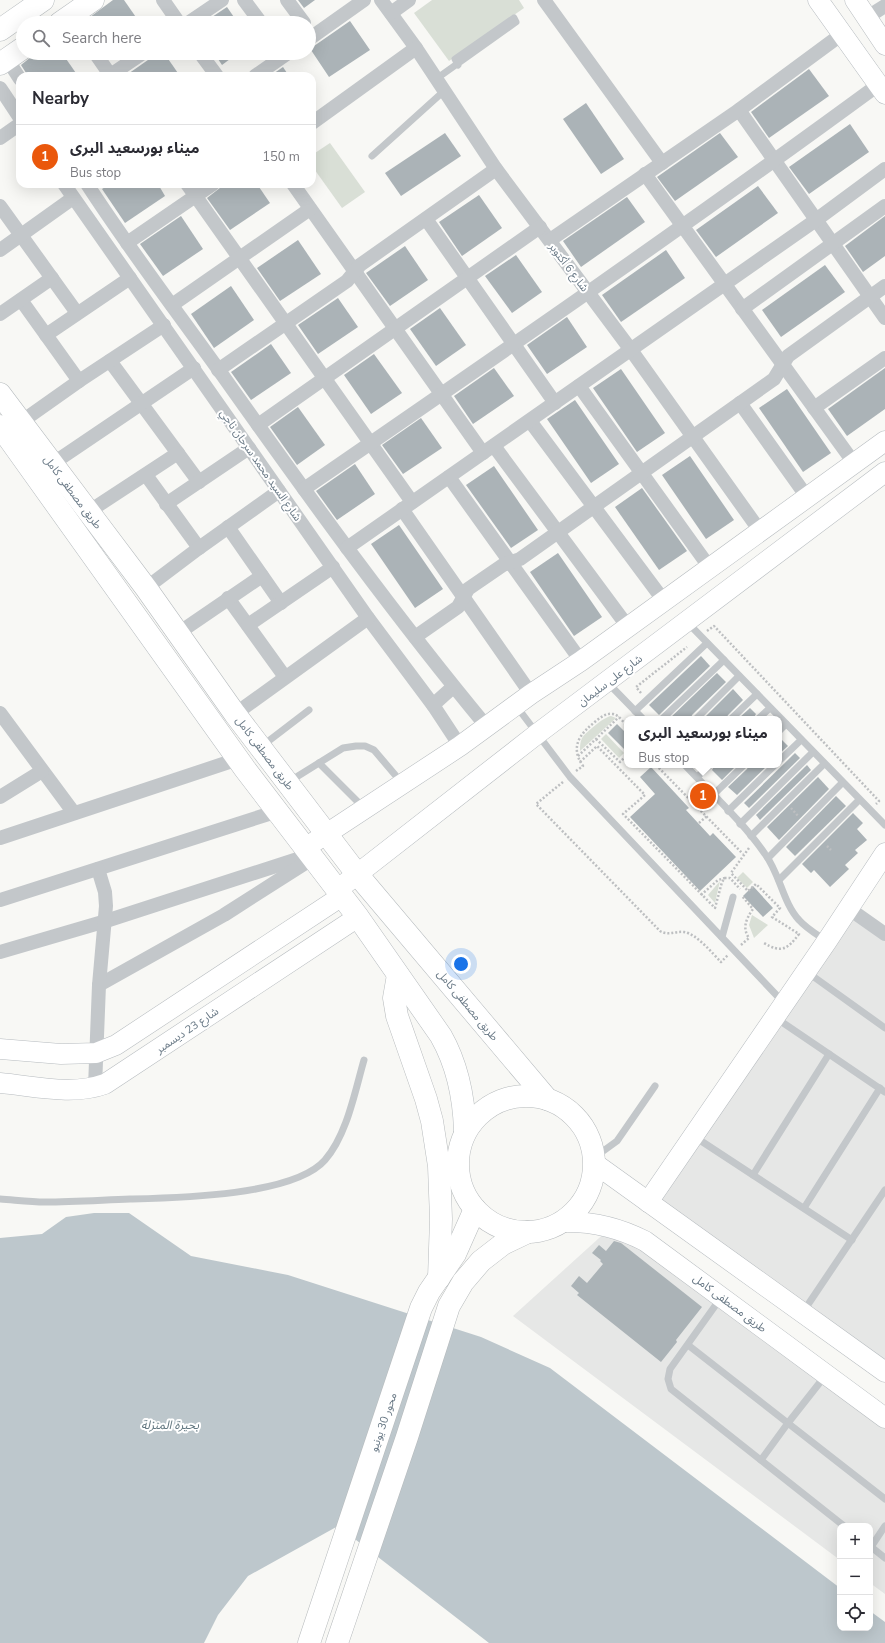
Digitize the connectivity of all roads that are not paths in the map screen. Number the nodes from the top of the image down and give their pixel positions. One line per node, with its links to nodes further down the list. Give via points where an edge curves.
1 (43, 0): 16 (main road)
2 (93, 0): 17 (main road)
3 (163, 0): 18 (street)
4 (222, 0): 19 (street)
5 (244, 0): 20 (street)
6 (287, 0): 21 (street)
7 (364, 0): 25 (street)
8 (381, 0): 15 (street, شارع 6 أكتوبر)
9 (409, 0): 15 (street)
10 (544, 0): 51 (street)
11 (818, 0): 27 (street)
12 (822, 0): 27 (street)
13 (854, 0): 22 (street)
14 (885, 6): 22 (street)
15 (391, 13): 29 (street, شارع 6 أكتوبر)
16 (20, 16)
17 (73, 16)
18 (174, 16)
19 (198, 16)
20 (256, 16)
21 (299, 16)
22 (866, 18): 28 (street)
23 (16, 19): 24 (main road)
24 (0, 30)
25 (316, 31)
26 (500, 31): 40 (lane, via 454,60 458,65)
27 (842, 34): 42 (street); 44 (street)
28 (885, 45)
29 (416, 48): 40 (street, شارع 6 أكتوبر); 46 (street)
30 (8, 55): 35 (street)
31 (100, 60): 36 (street)
32 (133, 60): 37 (street)
33 (205, 60): 38 (street)
34 (277, 60): 39 (street)
35 (16, 72)
36 (107, 72)
37 (116, 72)
38 (213, 72)
39 (260, 72)
40 (436, 79): 43 (street, شارع 6 أكتوبر)
41 (0, 88): 45 (street)
42 (882, 89): 50 (street)
43 (444, 91): 49 (lane); 52 (street, شارع 6 أكتوبر)
44 (739, 110): 50 (street); 51 (street)
45 (16, 112)
46 (316, 120)
47 (16, 127): 48 (street)
48 (0, 138)
49 (372, 156)
50 (775, 161): 66 (street); 67 (street)
51 (662, 163): 54 (street)
52 (496, 169): 65 (street); 68 (street, شارع 6 أكتوبر)
53 (885, 169): 66 (street)
54 (645, 174): 67 (street); 70 (street)
55 (67, 188): 61 (street, شارع السيد محمد سرحان ناجي)
56 (92, 188): 71 (street, شارع السيد محمد سرحان ناجي)
57 (190, 188): 60 (street)
58 (207, 188): 60 (street)
59 (296, 188): 64 (street)
60 (196, 196): 71 (street); 74 (street)
61 (73, 198): 69 (street); 77 (street, شارع السيد محمد سرحان ناجي)
62 (0, 206): 69 (street)
63 (885, 206): 72 (street)
64 (310, 208): 74 (street); 75 (street)
65 (426, 219): 75 (street, via 360,264); 78 (street)
66 (816, 220): 72 (street); 79 (street)
67 (683, 226): 79 (street); 81 (street)
68 (540, 227): 70 (street, شارع 6 أكتوبر); 78 (street)
69 (21, 235): 73 (street); 76 (street)
70 (550, 240): 81 (street, شارع 6 أكتوبر)
71 (127, 243): 84 (street, شارع السيد محمد سرحان ناجي)
72 (833, 244): 82 (street); 85 (street)
73 (0, 250)
74 (240, 258): 84 (street); 89 (street)
75 (355, 272): 89 (street, via 347,281); 91 (street)
76 (52, 278): 83 (street); 86 (street)
77 (130, 278): 86 (street); 90 (street, شارع السيد محمد سرحان ناجي)
78 (468, 279): 91 (street); 93 (street)
79 (724, 284): 85 (street); 94 (street)
80 (885, 286): 82 (street)
81 (588, 292): 93 (street); 94 (street, شارع 6 أكتوبر)
82 (870, 297): 88 (street); 97 (street, via 788,356)
83 (21, 300): 87 (street); 92 (street)
84 (172, 305): 99 (street, شارع السيد محمد سرحان ناجي)
85 (742, 309): 97 (street)
86 (77, 313): 92 (street)
87 (0, 314)
88 (885, 318)
89 (286, 324): 99 (street); 100 (street)
90 (164, 325): 96 (street); 98 (street, شارع السيد محمد سرحان ناجي)
91 (396, 329): 100 (street); 104 (street)
92 (46, 335): 101 (street)
93 (514, 344): 104 (street); 106 (street)
94 (631, 350): 102 (street); 112 (street, شارع 6 أكتوبر)
95 (885, 358): 108 (street)
96 (110, 361): 101 (street); 105 (street)
97 (782, 365): 107 (street, via 774,379); 108 (street)
98 (194, 368): 105 (street); 115 (street, شارع السيد محمد سرحان ناجي)
99 (218, 370): 111 (street, شارع السيد محمد سرحان ناجي)
100 (325, 379): 111 (street); 114 (street)
101 (79, 381): 110 (street)
102 (579, 386): 106 (street); 121 (street)
103 (0, 394): 110 (main road, طريق مصطفى كامل)
104 (442, 394): 114 (street); 116 (street)
105 (142, 403): 117 (street); 118 (street)
106 (555, 403): 109 (street)
107 (740, 403): 112 (street); 128 (street)
108 (814, 408): 119 (street)
109 (530, 421): 116 (street); 131 (street)
110 (10, 424): 118 (main road, طريق مصطفى كامل); 184 (main road, طريق مصطفى كامل)
111 (258, 425): 125 (street, شارع السيد محمد سرحان ناجي)
112 (693, 436): 121 (street); 134 (street, شارع 6 أكتوبر)
113 (885, 441): 119 (street)
114 (370, 443): 125 (street); 130 (street)
115 (249, 448): 124 (street); 126 (street, شارع السيد محمد سرحان ناجي)
116 (488, 449): 123 (street); 135 (street)
117 (178, 454): 122 (street); 124 (street)
118 (52, 464): 132 (main road, طريق مصطفى كامل)
119 (846, 469): 127 (street); 128 (street)
120 (885, 472): 127 (street, شارع على سليمان)
121 (641, 473): 131 (street); 140 (street)
122 (146, 475): 129 (street); 132 (street)
123 (450, 477): 130 (street); 138 (street)
124 (199, 482): 129 (street)
125 (304, 488): 137 (street, شارع السيد محمد سرحان ناجي)
126 (279, 491): 133 (street); 139 (street, شارع السيد محمد سرحان ناجي)
127 (855, 494): 148 (street, شارع على سليمان)
128 (807, 497): 134 (street)
129 (166, 504): 136 (street)
130 (407, 506): 137 (street); 143 (street)
131 (594, 507): 135 (street); 145 (street)
132 (88, 512): 142 (main road, طريق مصطفى كامل)
133 (228, 527): 136 (street); 141 (street)
134 (760, 531): 140 (street)
135 (558, 532): 138 (street, via 520,559); 150 (street)
136 (199, 548): 142 (street)
137 (347, 548): 152 (street, شارع السيد محمد سرحان ناجي)
138 (511, 562): 143 (street, via 468,589); 155 (street)
139 (333, 567): 146 (street); 147 (street, شارع السيد محمد سرحان ناجي)
140 (710, 568): 145 (street)
141 (262, 576): 144 (street); 146 (street)
142 (146, 588): 151 (main road, طريق مصطفى كامل)
143 (463, 597): 152 (street, via 458,607); 161 (street)
144 (228, 598): 149 (street); 151 (street)
145 (664, 601): 150 (street)
146 (281, 603): 149 (street)
147 (368, 618): 157 (street); 162 (street, شارع السيد محمد سرحان ناجي)
148 (686, 622): 153 (lane); 158 (street, شارع على سليمان)
149 (248, 625): 157 (street)
150 (628, 627): 155 (street)
151 (178, 634): 167 (main road, طريق مصطفى كامل)
152 (415, 637): 159 (street, شارع السيد محمد سرحان ناجي)
153 (707, 643): 154 (lane); 165 (lane)
154 (724, 660): 156 (lane); 169 (lane)
155 (581, 661): 161 (street)
156 (739, 676): 160 (lane); 170 (lane)
157 (286, 677): 167 (street)
158 (607, 682): 165 (lane); 178 (street, شارع على سليمان)
159 (454, 687): 162 (street); 176 (street, شارع السيد محمد سرحان ناجي)
160 (756, 694): 163 (lane); 171 (lane)
161 (523, 700): 176 (street); 178 (lane)
162 (433, 705): 180 (street, شارع السيد محمد سرحان ناجي)
163 (770, 708): 172 (lane); 173 (lane)
164 (309, 710): 181 (lane)
165 (635, 711): 168 (lane)
166 (0, 712): 191 (street)
167 (235, 714): 181 (main road, طريق مصطفى كامل)
168 (639, 716)
169 (665, 716)
170 (699, 716)
171 (733, 716)
172 (761, 716)
173 (778, 716)
174 (782, 720): 175 (lane)
175 (786, 724): 177 (lane); 179 (lane)
176 (486, 727): 180 (street)
177 (782, 727)
178 (537, 734): 212 (street, شارع على سليمان); 221 (lane, via 570,777)
179 (801, 740): 182 (lane); 183 (lane)
180 (460, 746): 195 (street)
181 (261, 747): 193 (main road, طريق مصطفى كامل)
182 (813, 752): 186 (lane); 203 (lane)
183 (782, 758)
184 (238, 760): 200 (main road, طريق مصطفى كامل); 202 (street)
185 (320, 763): 193 (lane); 195 (lane, via 343,748 365,746 374,750); 199 (lane)
186 (824, 764): 194 (lane); 207 (lane)
187 (688, 768): 192 (lane)
188 (707, 768): 192 (lane)
189 (741, 768): 196 (lane)
190 (772, 768): 201 (lane)
191 (42, 771): 197 (street); 202 (street)
192 (697, 777): 196 (lane)
193 (288, 782): 205 (main road, طريق مصطفى كامل)
194 (842, 783): 198 (lane); 210 (lane)
195 (403, 784): 199 (street)
196 (713, 795): 201 (lane)
197 (0, 797)
198 (860, 800): 204 (lane); 213 (lane)
199 (364, 809): 205 (street)
200 (278, 811): 209 (main road, طريق مصطفى كامل); 211 (street)
201 (728, 811): 203 (lane)
202 (74, 813): 206 (street)
203 (740, 824): 207 (lane)
204 (885, 825)
205 (326, 834): 209 (street); 212 (main road, طريق مصطفى كامل)
206 (0, 838)
207 (754, 839): 210 (lane)
208 (885, 853): 217 (street)
209 (309, 854): 214 (main road, طريق مصطفى كامل); 219 (street); 226 (street, via 224,915)
210 (768, 858): 213 (lane)
211 (98, 869): 216 (street); 219 (street, via 105,892)
212 (357, 874): 214 (street, شارع على سليمان); 237 (main road, طريق مصطفى كامل)
213 (779, 880): 222 (lane, via 787,901 798,919)
214 (339, 893): 218 (main road, طريق مصطفى كامل); 230 (street, via 116,1045)
215 (733, 897): 221 (lane)
216 (0, 900)
217 (848, 908): 220 (street); 222 (street)
218 (358, 917): 225 (main road, طريق مصطفى كامل); 235 (street, شارع 23 ديسمبر, via 114,1079)
219 (106, 921): 223 (street); 226 (street)
220 (885, 934)
221 (722, 937): 227 (lane)
222 (827, 941): 224 (street)
223 (0, 952)
224 (806, 971): 227 (street); 228 (lane)
225 (398, 975): 238 (main road, طريق مصطفى كامل, via 450,1053 461,1087); 250 (main road, via 394,998 397,1016 426,1099 439,1166 442,1218)
226 (99, 985): 230 (street)
227 (779, 1010): 231 (lane); 239 (street)
228 (885, 1028)
229 (0, 1049): 230 (street, via 61,1054)
230 (96, 1053): 235 (street)
231 (829, 1054): 236 (lane); 241 (lane)
232 (364, 1060): 243 (lane, via 336,1144 324,1161 308,1173 278,1184 214,1196 44,1202)
233 (0, 1083): 235 (street, شارع 23 ديسمبر, via 71,1090)
234 (655, 1086): 240 (lane, via 617,1141)
235 (95, 1087)
236 (882, 1090): 245 (lane)
237 (547, 1099): 238 (main road, via 523,1095 500,1100 480,1113); 240 (main road, via 564,1107 578,1120 588,1136)
238 (465, 1132): 246 (main road, via 458,1154 458,1178)
239 (693, 1136): 241 (lane); 244 (street)
240 (594, 1160): 244 (street); 247 (main road, via 586,1196)
241 (753, 1175): 245 (lane)
242 (885, 1190): 249 (lane)
243 (0, 1199)
244 (648, 1202): 252 (street)
245 (804, 1208): 249 (lane)
246 (474, 1209): 248 (main road, via 504,1228); 250 (main road, محور 30 يونيو, via 456,1254)
247 (562, 1222): 248 (main road); 251 (street, طريق مصطفى كامل, via 600,1224 630,1233 658,1249)
248 (528, 1232): 266 (main road, via 503,1244 481,1261 463,1282 449,1306)
249 (852, 1240): 252 (lane)
250 (439, 1278): 265 (main road, محور 30 يونيو, via 421,1308)
251 (722, 1297): 253 (lane); 255 (street, طريق مصطفى كامل)
252 (803, 1313): 254 (street)
253 (688, 1345): 257 (lane); 258 (lane, via 670,1369 668,1379 671,1389)
254 (885, 1372)
255 (827, 1375): 256 (street, طريق مصطفى كامل); 257 (lane)
256 (885, 1418)
257 (788, 1423): 258 (lane); 259 (lane)
258 (761, 1460): 260 (lane)
259 (885, 1499)
260 (840, 1523)
261 (885, 1526): 262 (lane)
262 (873, 1544)
263 (873, 1549): 264 (lane)
264 (885, 1558)
265 (309, 1643)
266 (337, 1643)

